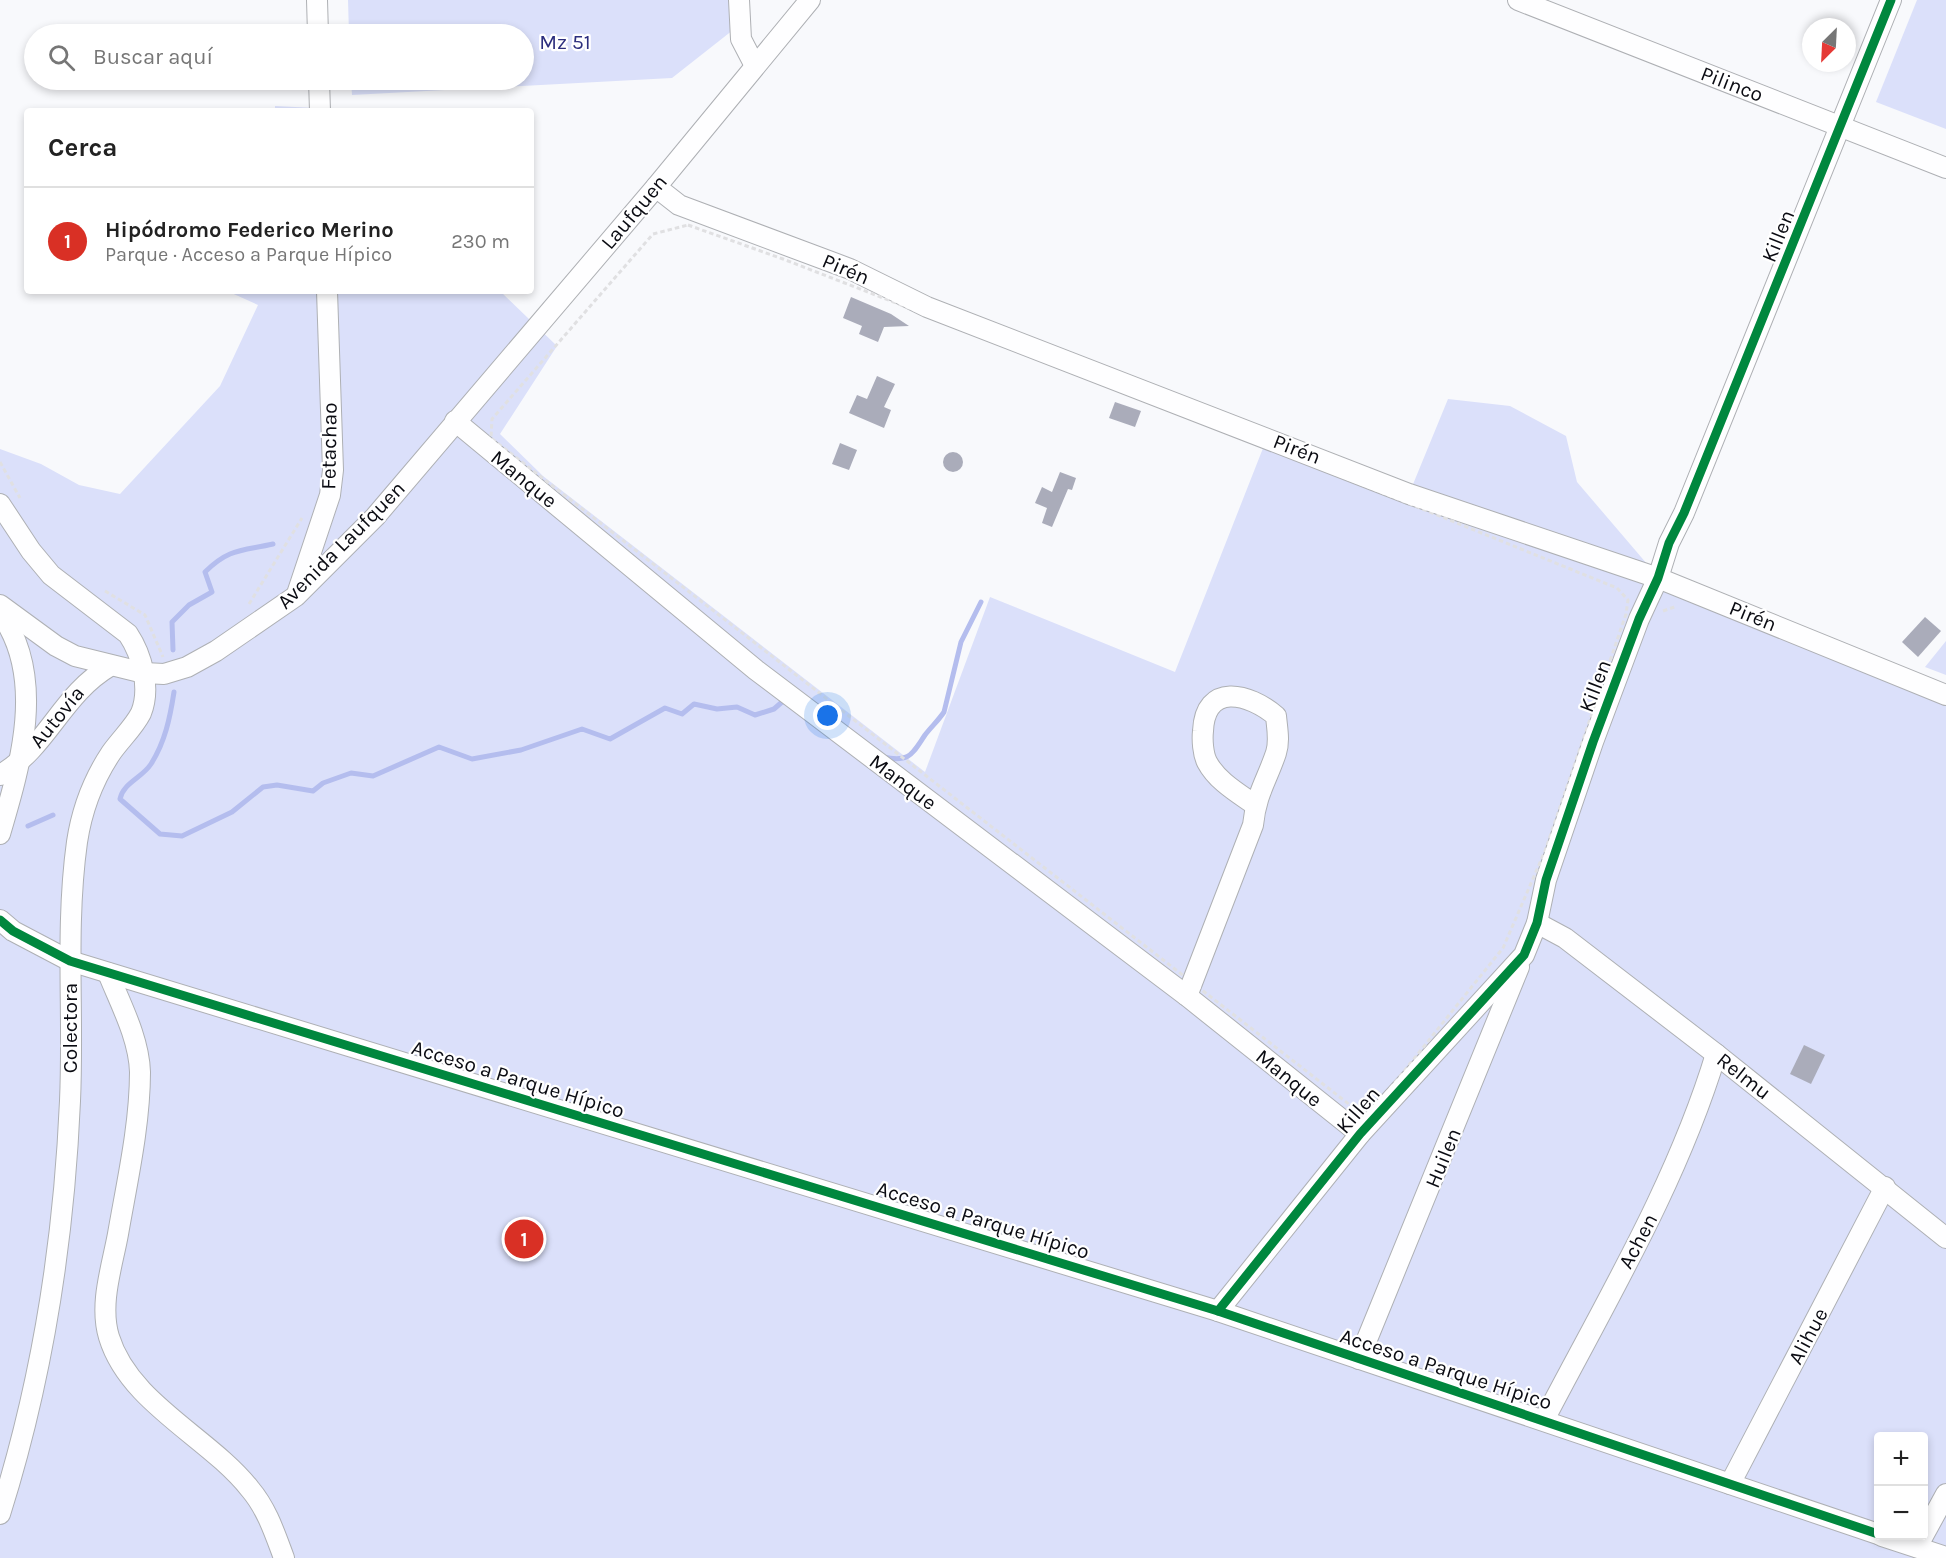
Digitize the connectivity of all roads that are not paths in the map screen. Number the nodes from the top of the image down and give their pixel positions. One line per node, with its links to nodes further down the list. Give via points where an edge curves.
1 (317, 0): 6 (street)
2 (739, 0): 7 (street, via 741,39)
3 (810, 0): 7 (street, Laufquen)
4 (1518, 0): 10 (street, Pilinco)
5 (1891, 0): 10 (street, Killen)
6 (318, 24)
7 (756, 66): 12 (street, Laufquen)
8 (320, 90): 9 (street)
9 (321, 108)
10 (1842, 126): 11 (street, Pilinco); 16 (street, Killen, via 1669,543)
11 (1946, 168)
12 (656, 187): 14 (street, Laufquen); 16 (street, Pirén, via 679,206 850,269 938,311 1409,494)
13 (327, 294): 17 (street, Fetachao, via 333,470 330,495)
14 (455, 421): 17 (street, Avenida Laufquen, via 375,517); 32 (street, Manque, via 756,670)
15 (0, 504): 21 (street, Colectora, via 51,575 128,634)
16 (1659, 578): 22 (street, Pirén); 28 (street, Killen, via 1639,619 1593,742 1546,880)
17 (296, 596): 21 (street, Avenida Laufquen, via 187,667 164,674)
18 (0, 605): 20 (street, Autovía, via 56,646)
19 (0, 613): 23 (street, Autovía, via 15,639 23,671 25,702)
20 (110, 666): 21 (street, Avenida Laufquen); 23 (street, Autovía, via 80,687)
21 (144, 673): 30 (street, Colectora, via 140,713 110,755 85,802 73,873)
22 (1946, 694)
23 (20, 761): 24 (street, Autovía); 26 (street, Autovía)
24 (0, 775)
25 (1255, 805): 25 (street, via 1276,752 1276,716 1248,699 1218,698 1209,706 1203,723 1207,762 1221,780); 32 (street, via 1253,825)
26 (0, 834)
27 (0, 920): 30 (street, Acceso a Parque Hípico)
28 (1537, 923): 29 (street, Killen); 33 (street, Relmu, via 1565,938)
29 (1524, 955): 34 (street, Killen); 38 (street, Huilen)
30 (70, 961): 31 (street, Acceso a Parque Hípico); 42 (street, Colectora, via 70,1099 62,1212 25,1423)
31 (108, 973): 37 (street, Acceso a Parque Hípico); 47 (street, via 136,1046 140,1071 107,1291 105,1318 110,1339 125,1370 142,1390 250,1489 268,1515)
32 (1190, 990): 34 (street, Manque)
33 (1716, 1054): 35 (street, Relmu); 39 (street, Achen, via 1705,1091 1662,1194)
34 (1360, 1134): 37 (street, Killen)
35 (1885, 1187): 36 (street, Relmu); 40 (street, Alihue)
36 (1946, 1238)
37 (1218, 1311): 38 (street, Acceso a Parque Hípico)
38 (1359, 1359): 39 (street, Acceso a Parque Hípico)
39 (1544, 1420): 40 (street, Acceso a Parque Hípico)
40 (1730, 1484): 43 (street, Acceso a Parque Hípico)
41 (1946, 1494): 45 (street)
42 (0, 1514)
43 (1874, 1533)
44 (1895, 1540): 45 (street, Acceso a Parque Hípico)
45 (1917, 1547): 46 (street, Acceso a Parque Hípico)
46 (1946, 1557)
47 (284, 1558)

